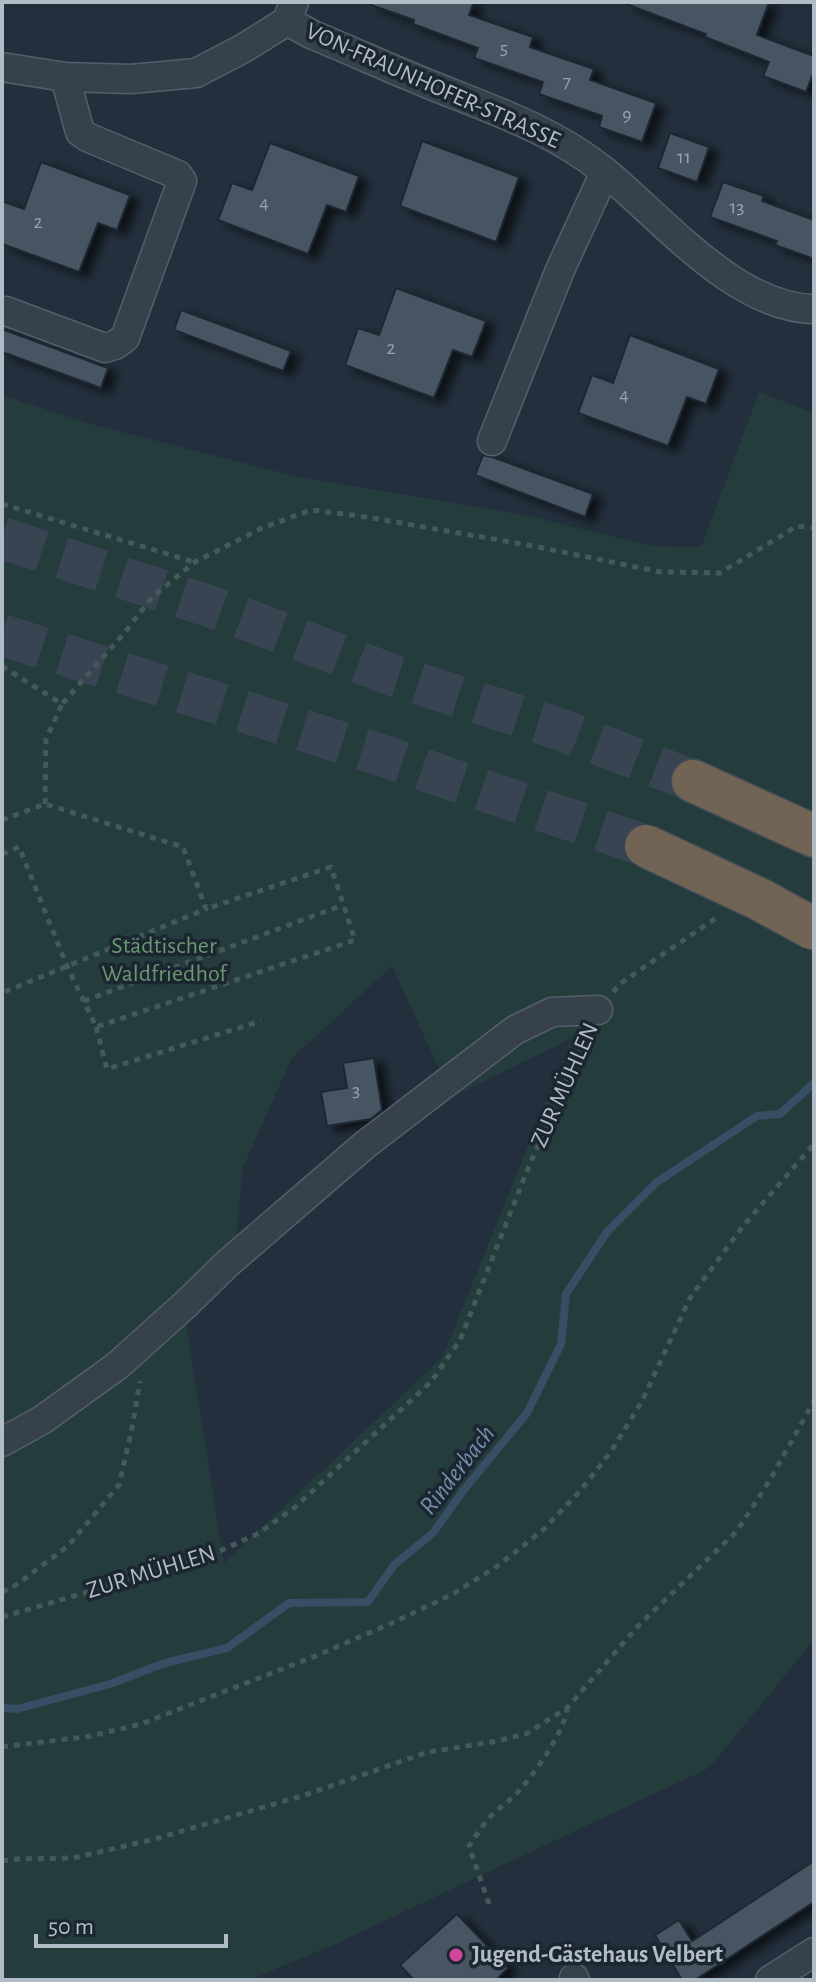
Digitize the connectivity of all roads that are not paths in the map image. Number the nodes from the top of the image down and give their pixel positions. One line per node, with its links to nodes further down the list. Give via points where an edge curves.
1 (290, 11): 3 (street, via 244,48 196,73 131,79); 4 (street, VON-FRAUNHOFER-STRASSE, via 313,35 501,112 567,145)
2 (2, 67): 3 (street)
3 (65, 77): 6 (street, via 80,132 182,181 125,338 105,348)
4 (605, 172): 5 (street, VON-FRAUNHOFER-STRASSE, via 674,235 742,285 771,300); 7 (street)
5 (814, 309)
6 (6, 311)
7 (492, 441)
8 (693, 781): 9 (highway)
9 (814, 836)
10 (646, 846): 11 (highway, bridge)
11 (814, 929)
12 (598, 1010): 13 (street, ZUR MÜHLEN, via 552,1012 515,1030 355,1154 117,1366)
13 (2, 1442)
14 (814, 1952): 15 (street)
15 (770, 1980)

